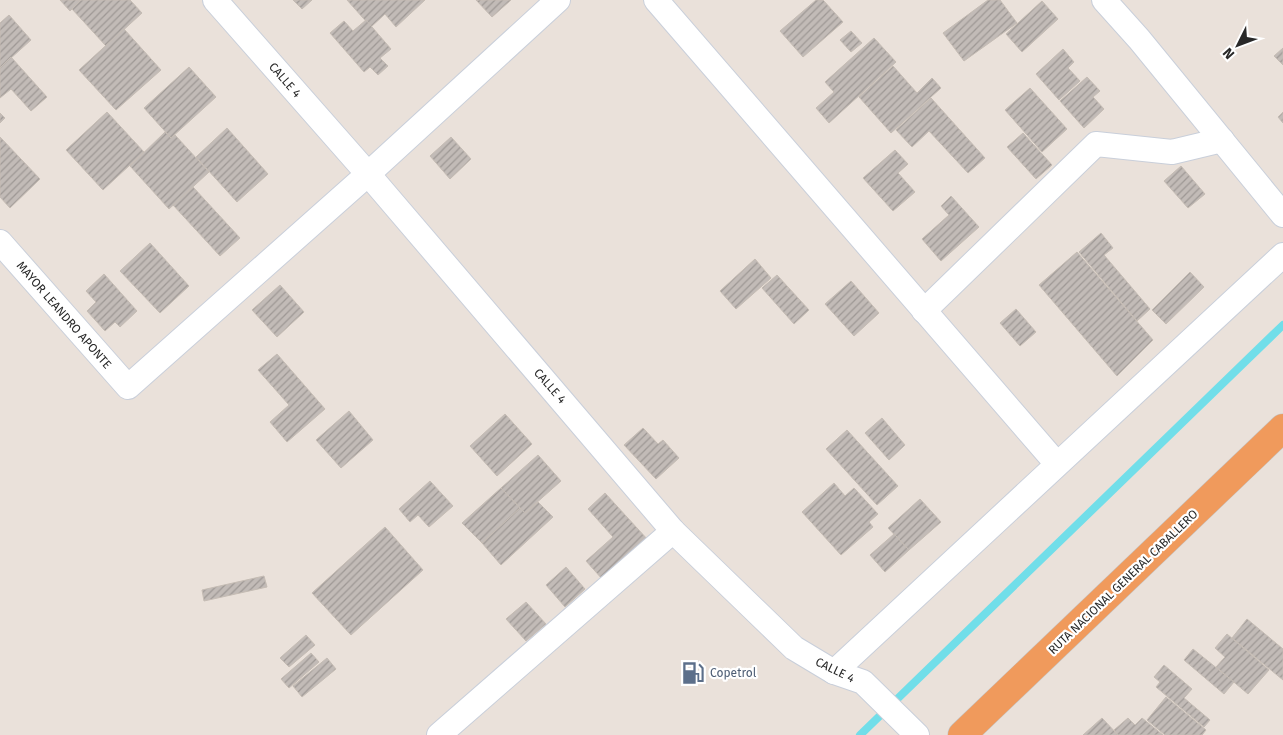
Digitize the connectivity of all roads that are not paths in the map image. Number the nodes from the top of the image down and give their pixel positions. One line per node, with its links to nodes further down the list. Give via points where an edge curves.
1 (215, 0): 6 (street, CALLE 4)
2 (558, 0): 6 (street)
3 (656, 0): 10 (street)
4 (1104, 0): 5 (street)
5 (1222, 140): 7 (street); 10 (street, via 1172,152 1096,144)
6 (368, 174): 8 (street, MAYOR LEANDRO APONTE, via 128,387); 13 (street, CALLE 4)
7 (1283, 215)
8 (0, 242)
9 (1283, 254): 12 (street)
10 (924, 310): 12 (street)
11 (1283, 428): 17 (highway, RUTA NACIONAL GENERAL CABALLERO)
12 (1057, 464): 14 (street)
13 (673, 531): 14 (street, CALLE 4, via 794,648); 16 (street)
14 (834, 672): 15 (street, CALLE 4, via 863,682)
15 (911, 730)
16 (439, 735)
17 (962, 735)

